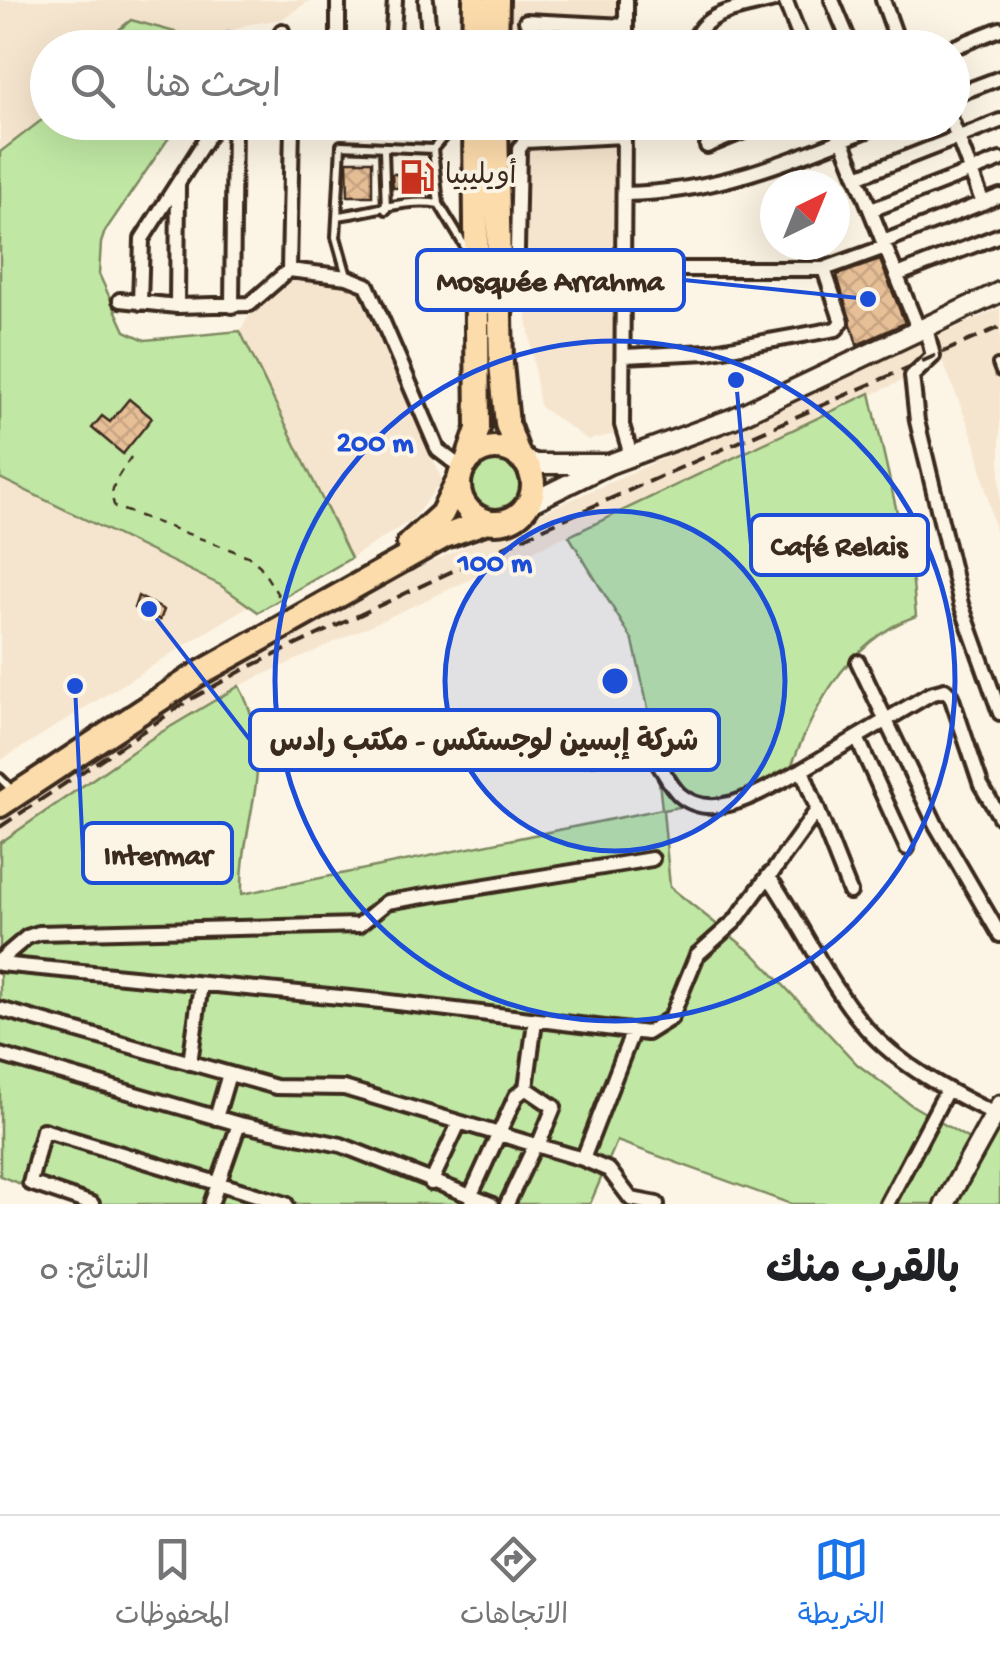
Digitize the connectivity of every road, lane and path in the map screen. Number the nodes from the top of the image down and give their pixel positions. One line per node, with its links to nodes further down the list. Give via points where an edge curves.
1 (338, 0): 13 (street)
2 (395, 0): 14 (street)
3 (426, 0): 15 (street)
4 (497, 0): 16 (highway)
5 (626, 0): 11 (street)
6 (774, 0): 18 (street, via 708,19)
7 (785, 0): 19 (street)
8 (832, 0): 20 (street)
9 (883, 0): 21 (street)
10 (526, 20): 11 (street)
11 (626, 26): 17 (street)
12 (1000, 29): 22 (street)
13 (338, 30)
14 (393, 30)
15 (428, 30)
16 (496, 30)
17 (626, 30)
18 (698, 30)
19 (797, 30)
20 (844, 30)
21 (894, 30)
22 (970, 41)
23 (1000, 78): 24 (street)
24 (970, 89)
25 (1000, 120): 26 (street)
26 (970, 131)
27 (205, 140): 45 (street)
28 (234, 140): 64 (street)
29 (285, 140): 57 (street)
30 (442, 140): 41 (lane)
31 (474, 140): 65 (highway)
32 (496, 140): 68 (highway)
33 (533, 140): 68 (street, via 519,149 517,250)
34 (624, 140): 46 (street)
35 (722, 140): 39 (street)
36 (842, 140): 44 (street); 46 (street, via 723,183)
37 (948, 140): 44 (street)
38 (960, 140): 43 (street)
39 (707, 146)
40 (384, 150): 41 (lane); 50 (lane); 52 (lane, via 376,144 341,146)
41 (434, 150): 49 (lane)
42 (1000, 160): 43 (street)
43 (972, 171): 48 (street); 51 (street)
44 (856, 177): 51 (street)
45 (178, 182): 62 (street, via 142,239); 63 (street)
46 (624, 194): 55 (street)
47 (1000, 196): 48 (street)
48 (983, 203): 54 (street)
49 (439, 204): 50 (lane, via 420,200); 65 (lane, via 464,240)
50 (386, 210): 52 (lane)
51 (871, 210): 54 (street)
52 (338, 216): 59 (lane)
53 (1000, 235): 58 (street)
54 (884, 244): 56 (street); 58 (street)
55 (626, 269): 56 (street); 67 (street)
56 (824, 269): 67 (street, via 842,322 836,330 708,352)
57 (289, 270): 59 (street); 64 (street, via 250,304)
58 (897, 276): 66 (street)
59 (347, 277): 73 (street, via 367,285 438,450)
60 (1000, 292): 66 (main road)
61 (120, 300): 62 (street)
62 (140, 304): 63 (street)
63 (177, 306): 64 (street)
64 (232, 306)
65 (477, 320): 73 (highway, via 478,429)
66 (922, 329): 69 (main road, via 734,418); 78 (street, via 933,356 912,376 916,421 961,604)
67 (624, 356): 69 (street, via 622,425)
68 (501, 364): 71 (highway, via 507,424)
69 (632, 455): 72 (main road)
70 (131, 457): 76 (path, via 111,494 116,507 248,556)
71 (520, 458): 72 (main road); 73 (highway, via 495,448 478,453); 74 (highway, via 533,484)
72 (609, 464): 74 (main road)
73 (463, 470): 75 (highway, via 462,499); 76 (highway, via 442,514 400,551)
74 (528, 504): 75 (highway, via 510,519)
75 (487, 521): 83 (highway, via 445,536)
76 (289, 612): 83 (highway)
77 (858, 662): 79 (street)
78 (1000, 713)
79 (885, 720): 80 (street); 85 (street, via 945,690 981,785); 90 (street)
80 (858, 740): 82 (street); 86 (street)
81 (559, 760): 82 (street, via 645,751 685,798 718,806)
82 (802, 770): 84 (street)
83 (2, 790)
84 (818, 809): 88 (street); 89 (street)
85 (1000, 816)
86 (907, 848)
87 (652, 859): 91 (street, via 388,902 364,923 348,926 39,933)
88 (769, 875): 95 (street, via 735,921 697,955 671,1018 658,1030); 100 (street, via 868,1031)
89 (850, 892)
90 (1000, 935)
91 (0, 962): 92 (street)
92 (201, 984): 94 (street); 97 (street)
93 (0, 1009): 97 (street)
94 (535, 1022): 95 (street); 99 (street)
95 (632, 1034): 107 (street)
96 (0, 1055): 102 (street)
97 (190, 1063): 98 (street)
98 (229, 1074): 102 (street); 103 (street, via 293,1090 344,1088)
99 (526, 1088): 105 (street); 106 (street, via 554,1104)
100 (947, 1090): 101 (street); 118 (street)
101 (998, 1110): 119 (main road)
102 (216, 1118): 104 (street)
103 (459, 1123): 105 (street); 109 (street)
104 (239, 1124): 108 (street); 109 (street, via 340,1145)
105 (498, 1134): 106 (street); 110 (street)
106 (537, 1145): 107 (street); 116 (street)
107 (583, 1159): 111 (street, via 609,1170)
108 (219, 1182): 112 (street, via 44,1130 30,1183); 113 (street); 114 (street)
109 (431, 1183): 110 (street)
110 (470, 1197): 115 (street)
111 (628, 1201): 117 (street)
112 (92, 1204)
113 (211, 1204)
114 (286, 1204)
115 (491, 1204)
116 (507, 1204)
117 (656, 1204)
118 (887, 1204)
119 (945, 1204)

